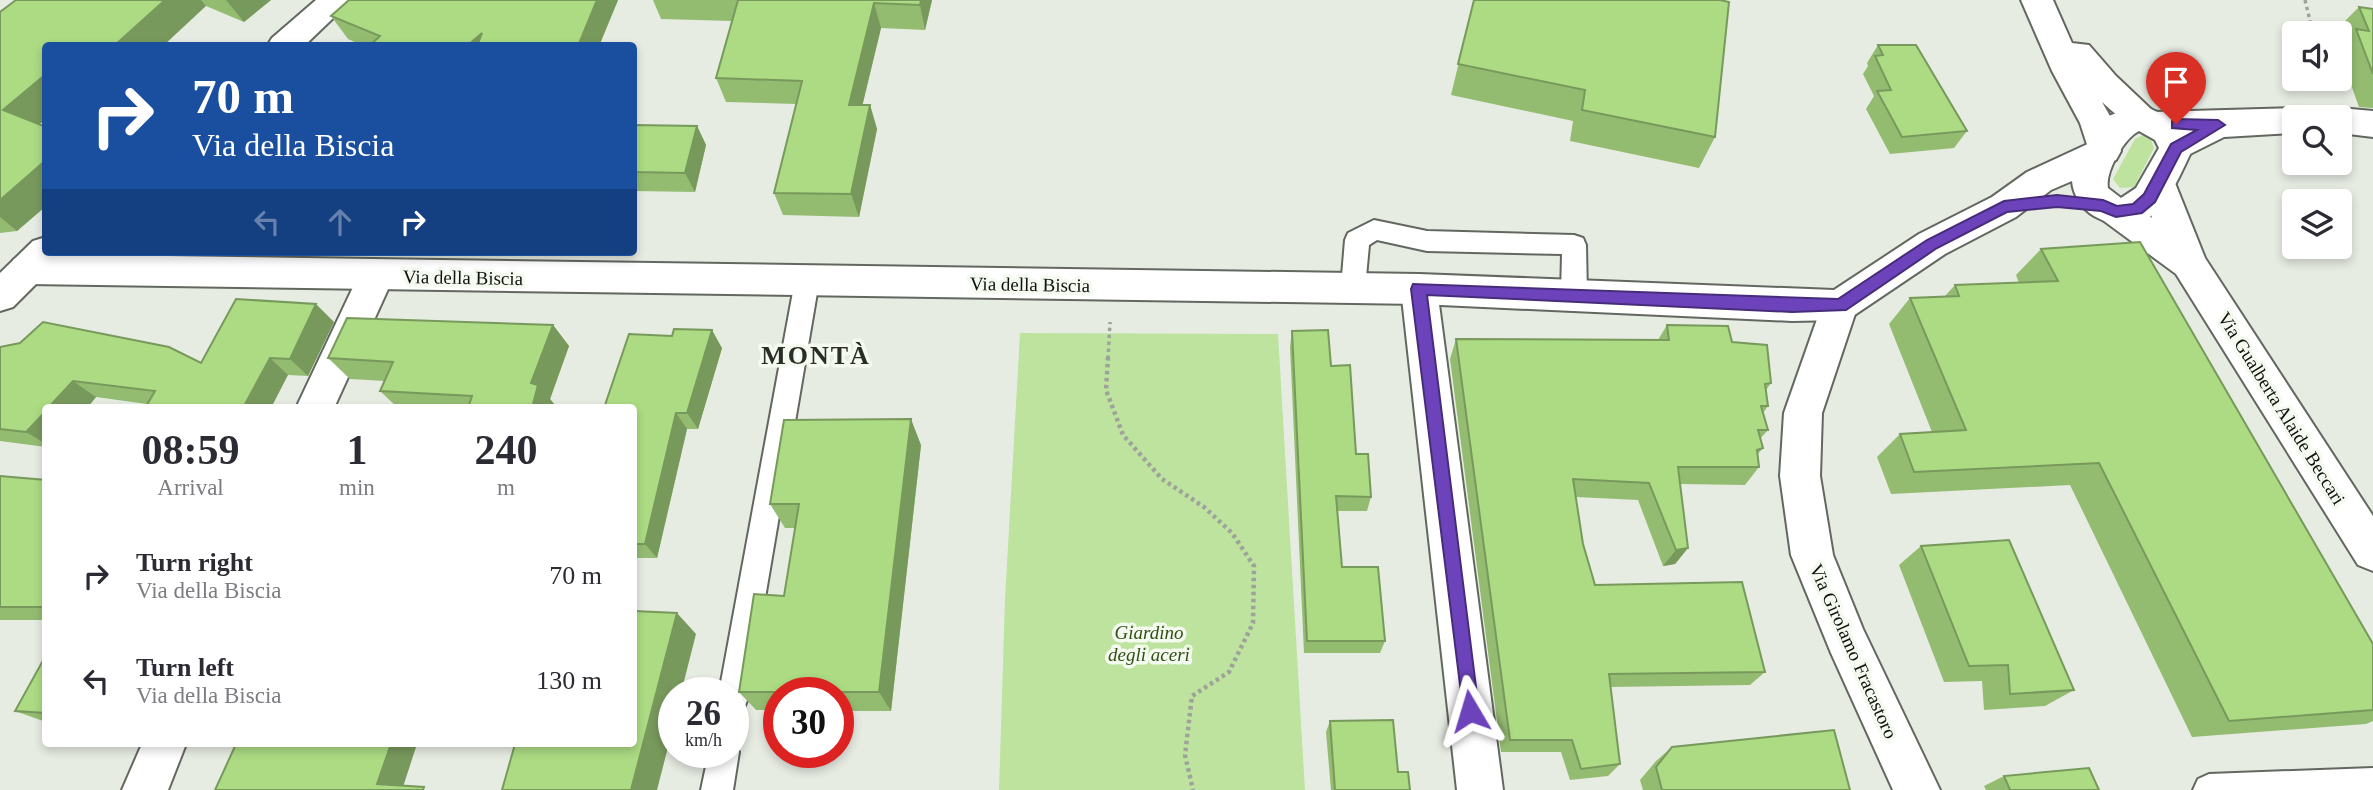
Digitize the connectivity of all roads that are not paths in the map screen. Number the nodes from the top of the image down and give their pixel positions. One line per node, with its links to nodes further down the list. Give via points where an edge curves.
1 (336, 0): 3 (street)
2 (2039, 0): 7 (street, via 2091,70); 8 (street, via 2068,71 2098,123)
3 (288, 42)
4 (2282, 122): 7 (street)
5 (2352, 122): 6 (street)
6 (2373, 124)
7 (2157, 130): 8 (street, via 2118,125); 9 (street)
8 (2104, 151): 10 (street, via 2039,181); 11 (street, via 2088,186)
9 (2159, 182): 11 (street, via 2146,203 2127,212); 13 (street, Via Gualberta Alaide Beccari)
10 (2004, 206): 11 (street, via 2057,201); 20 (street, via 1932,244)
11 (2109, 208): 13 (street, Via Gualberta Alaide Beccari)
12 (24, 262): 14 (street, Via della Biscia); 19 (street)
13 (2190, 265): 22 (street, Via Gualberta Alaide Beccari)
14 (376, 276): 15 (street, Via della Biscia); 21 (street)
15 (807, 281): 16 (street, Via della Biscia); 23 (lane)
16 (1353, 288): 17 (street, Via della Biscia); 18 (lane, via 1357,240 1374,230 1427,241 1574,245)
17 (1419, 289): 18 (street, Via della Biscia); 29 (street)
18 (1574, 295): 20 (street, Via della Biscia)
19 (0, 296)
20 (1840, 305): 30 (street, Via Girolamo Fracastoro, via 1803,413 1800,476 1812,555)
21 (317, 404)
22 (2373, 552)
23 (737, 677)
24 (163, 747): 27 (street)
25 (721, 768): 28 (lane)
26 (2373, 783): 31 (lane)
27 (145, 790)
28 (717, 790)
29 (1480, 790)
30 (1917, 790)
31 (2208, 790)

